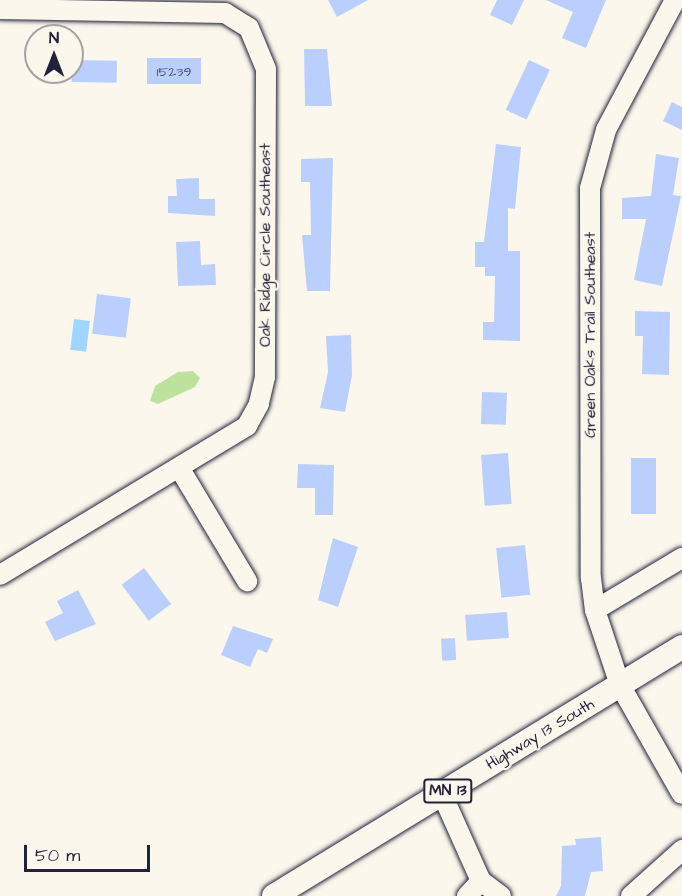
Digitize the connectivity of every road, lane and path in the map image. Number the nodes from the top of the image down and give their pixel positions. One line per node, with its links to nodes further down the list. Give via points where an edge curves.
1 (675, 0): 7 (street, Green Oaks Trail Southeast, via 606,130 590,188 591,578)
2 (0, 9): 3 (street, Oak Ridge Circle Southeast, via 225,13 249,28 260,46 266,69 265,377 247,426)
3 (180, 469): 5 (street, Oak Ridge Circle Southeast); 6 (street)
4 (682, 558): 7 (street)
5 (0, 575)
6 (247, 581)
7 (596, 610): 9 (street, Green Oaks Trail Southeast)
8 (682, 646): 9 (main road, Highway 13 South / MN 13)
9 (620, 685): 10 (main road, Highway 13 South / MN 13); 11 (street, Green Oaks Trail Southeast)
10 (442, 794): 13 (street); 14 (main road, Highway 13 South / MN 13)
11 (682, 795)
12 (682, 850): 17 (street)
13 (481, 881): 15 (street); 16 (street)
14 (274, 896)
15 (467, 896)
16 (501, 896)
17 (631, 896)

